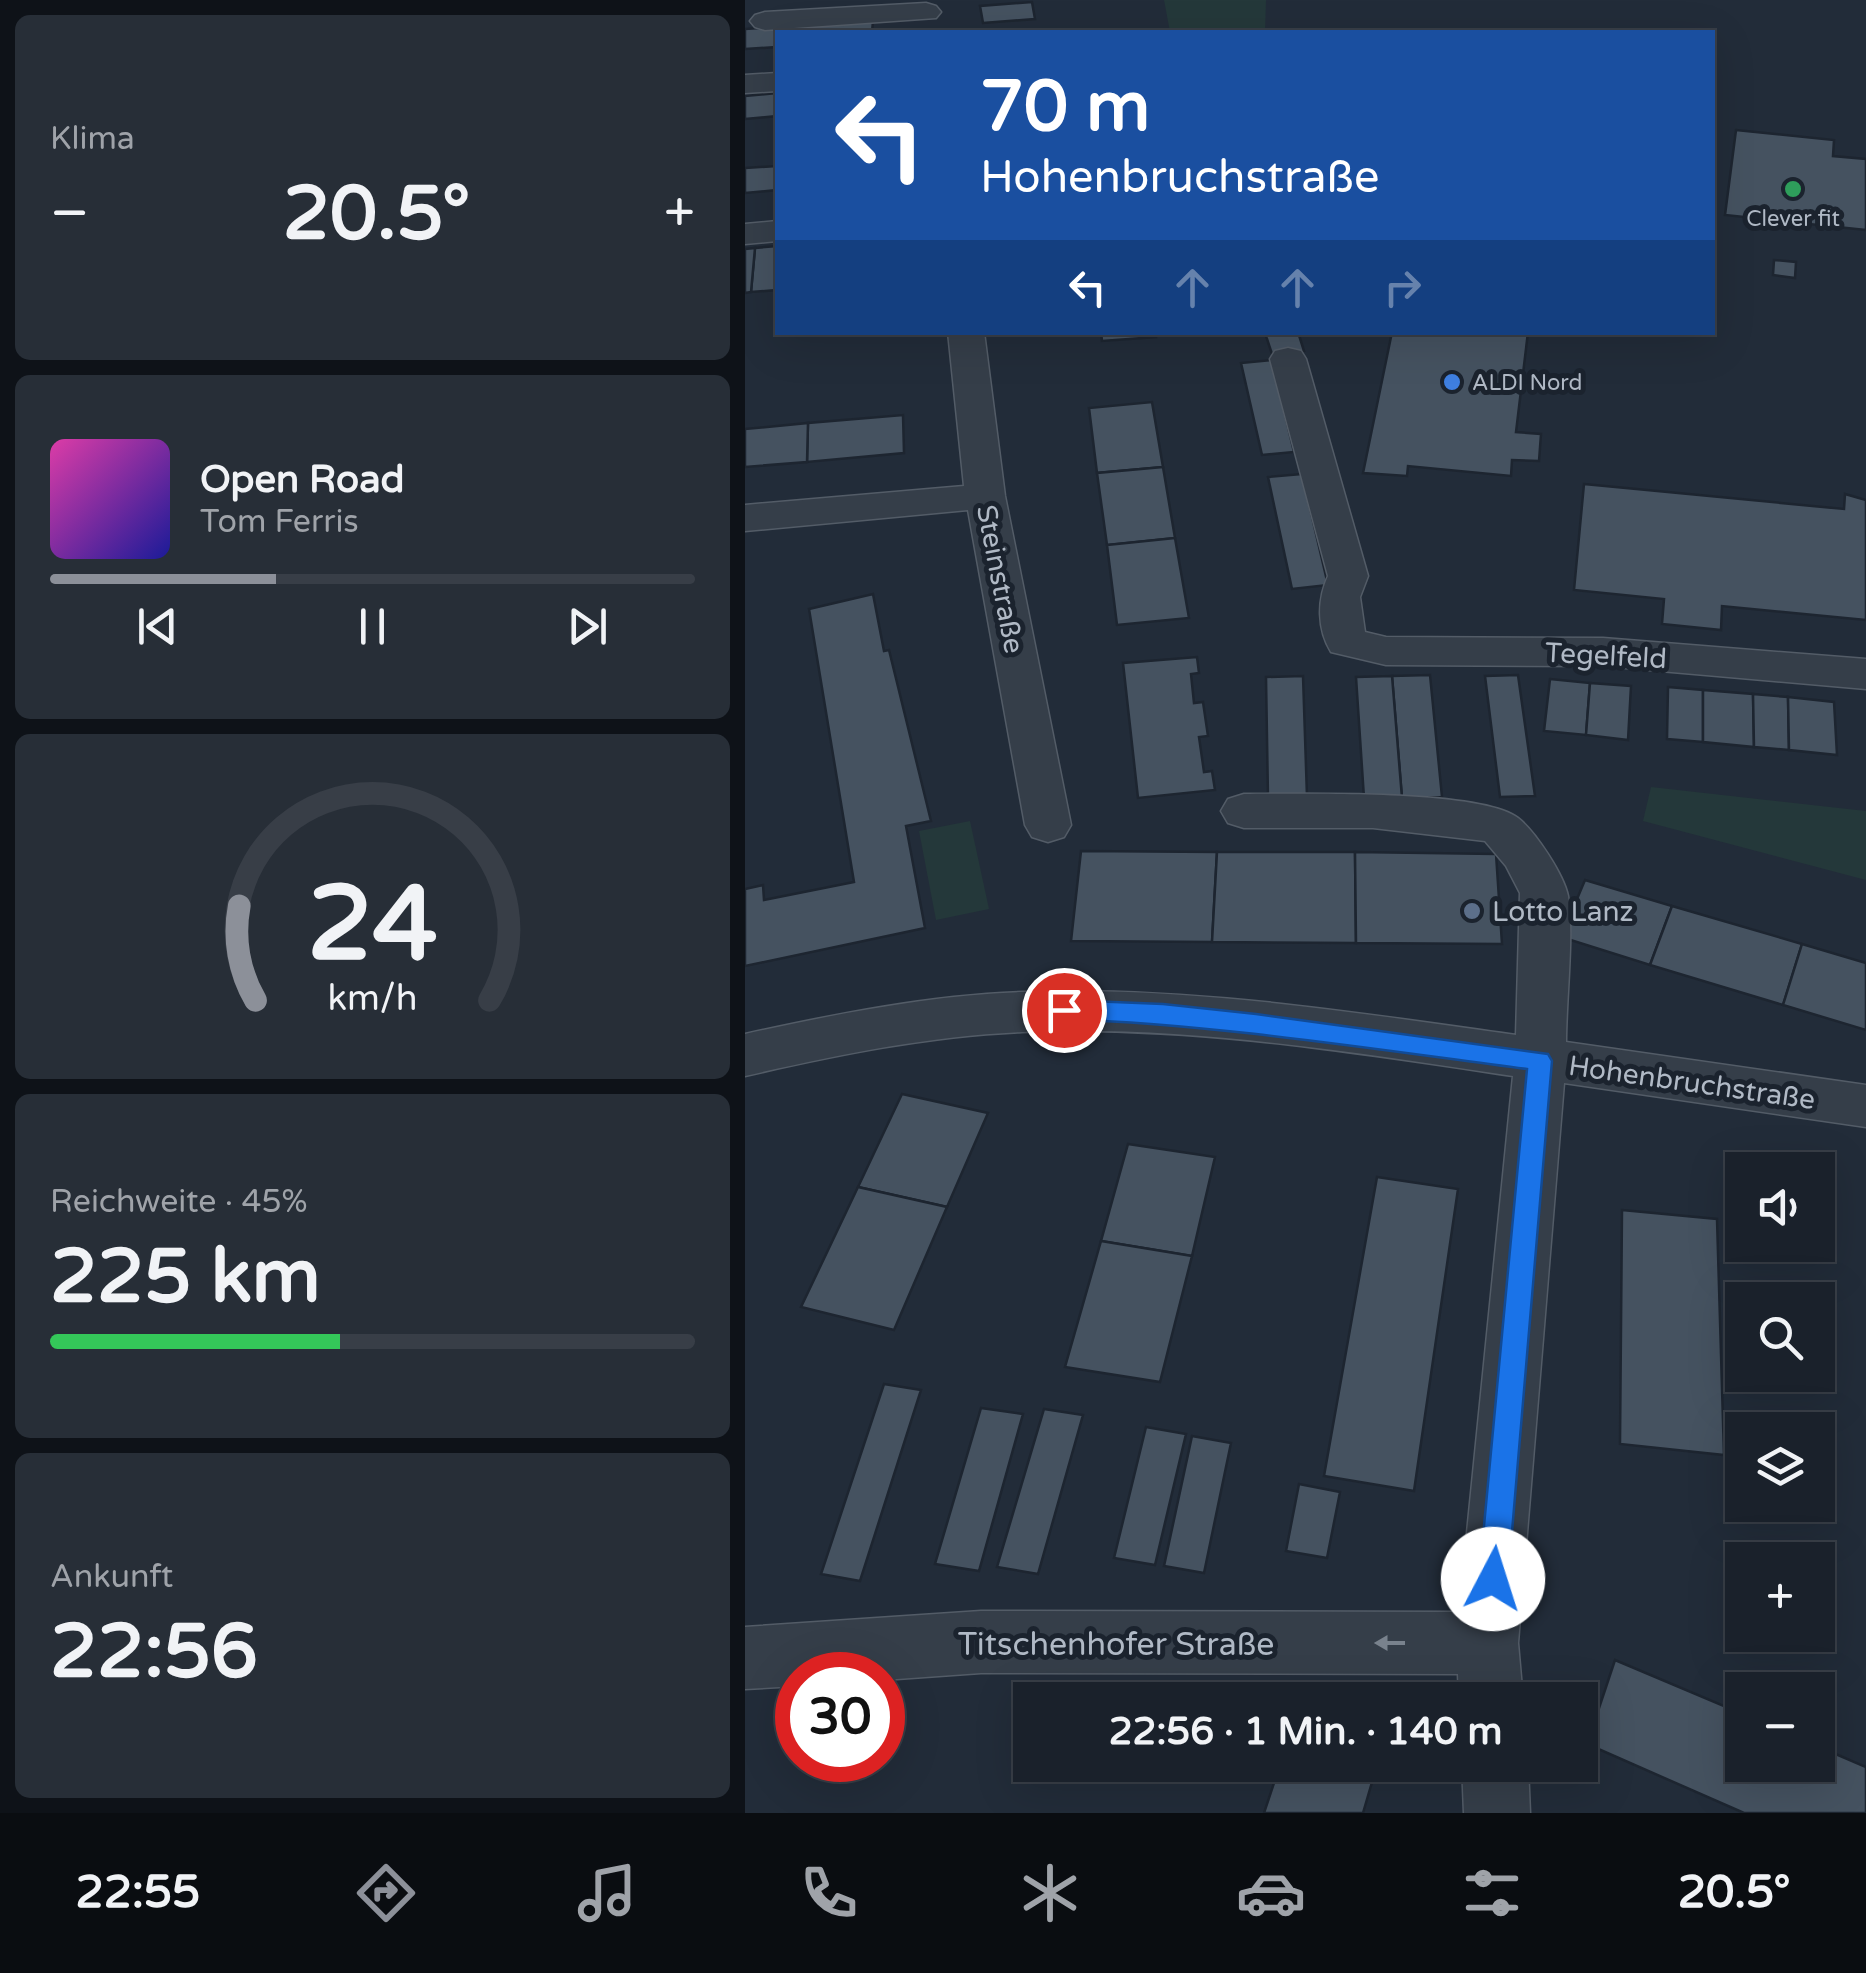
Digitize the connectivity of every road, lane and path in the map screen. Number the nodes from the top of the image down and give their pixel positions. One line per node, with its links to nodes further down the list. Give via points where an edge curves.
1 (926, 15): 2 (street)
2 (765, 21)
3 (775, 82): 4 (street)
4 (745, 84)
5 (775, 231): 6 (street)
6 (745, 234)
7 (967, 335): 9 (street, Steinstraße)
8 (1288, 359): 11 (street, Tegelfeld, via 1348,576 1339,597 1346,642 1386,652 1603,652)
9 (985, 496): 10 (street); 13 (street, Steinstraße)
10 (745, 518)
11 (1866, 674)
12 (1245, 812): 15 (street, Titschenhofer Straße, via 1373,811 1484,822 1501,830 1525,855 1545,893)
13 (1048, 824)
14 (745, 1055): 15 (street, Hohenbruchstraße, via 851,1031 1064,1010 1256,1023)
15 (1540, 1061): 16 (street, Hohenbruchstraße); 18 (street, Titschenhofer Straße)
16 (1866, 1106)
17 (745, 1658): 18 (street, Titschenhofer Straße, one-way to 17, via 981,1642)
18 (1489, 1672)
19 (1496, 1782): 20 (street)
20 (1497, 1813)

